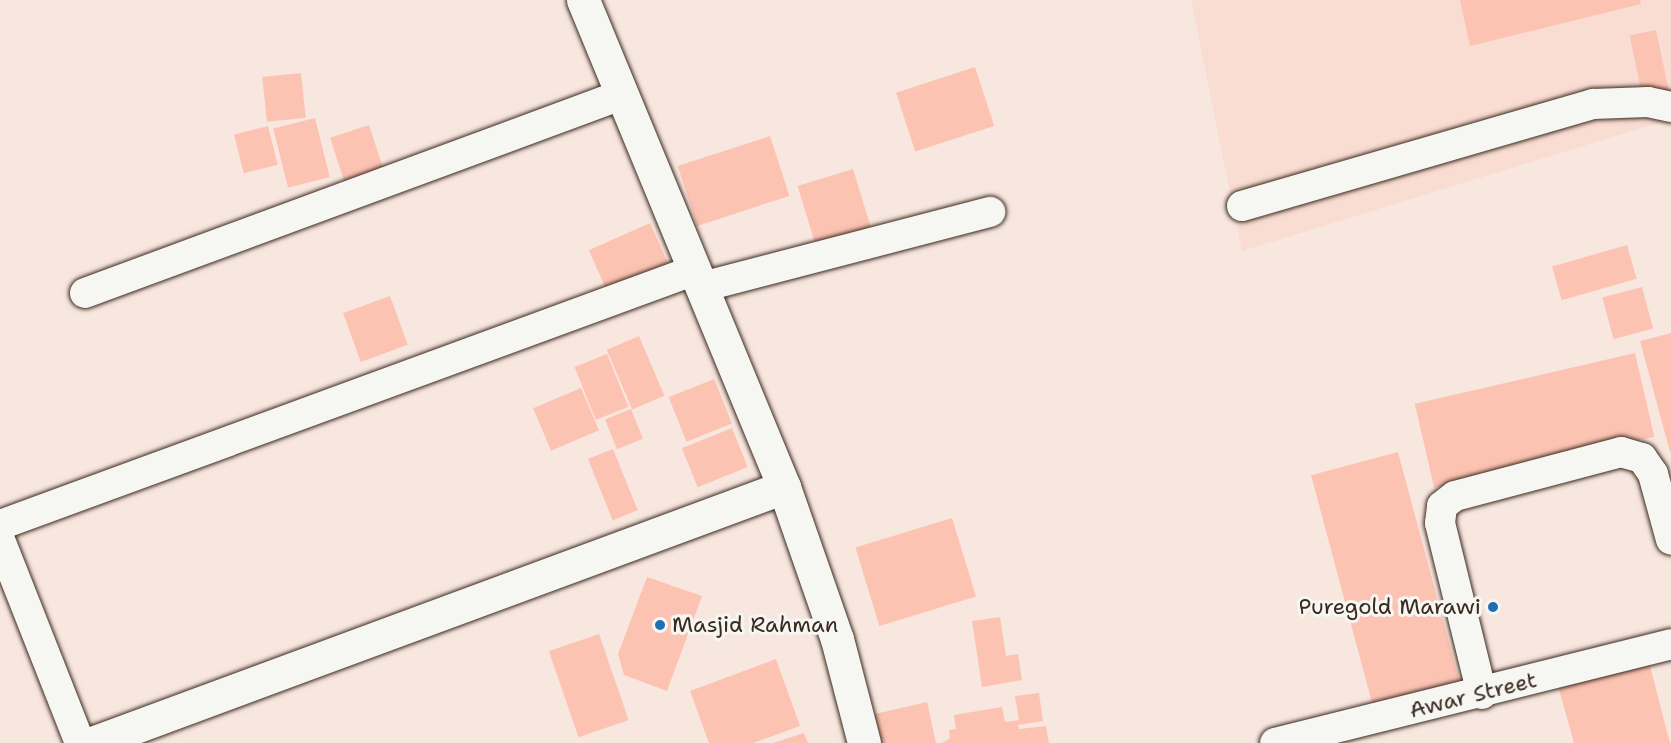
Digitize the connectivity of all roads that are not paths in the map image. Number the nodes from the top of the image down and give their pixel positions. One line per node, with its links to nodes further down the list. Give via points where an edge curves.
1 (583, 0): 2 (main road)
2 (621, 95): 6 (main road); 7 (street)
3 (1671, 107): 4 (street, via 1648,102 1593,104)
4 (1242, 206)
5 (990, 212): 6 (street)
6 (699, 278): 8 (main road); 9 (street)
7 (85, 293)
8 (784, 487): 15 (main road); 16 (main road, via 837,639)
9 (0, 525)
10 (0, 540): 14 (street)
11 (1671, 540): 13 (street, via 1653,474 1642,458 1621,452 1455,496 1442,506 1440,523)
12 (1671, 644): 13 (street, Awar Street)
13 (1482, 694): 17 (street, Awar Street)
14 (80, 743)
15 (92, 743)
16 (864, 743)
17 (1275, 743)

